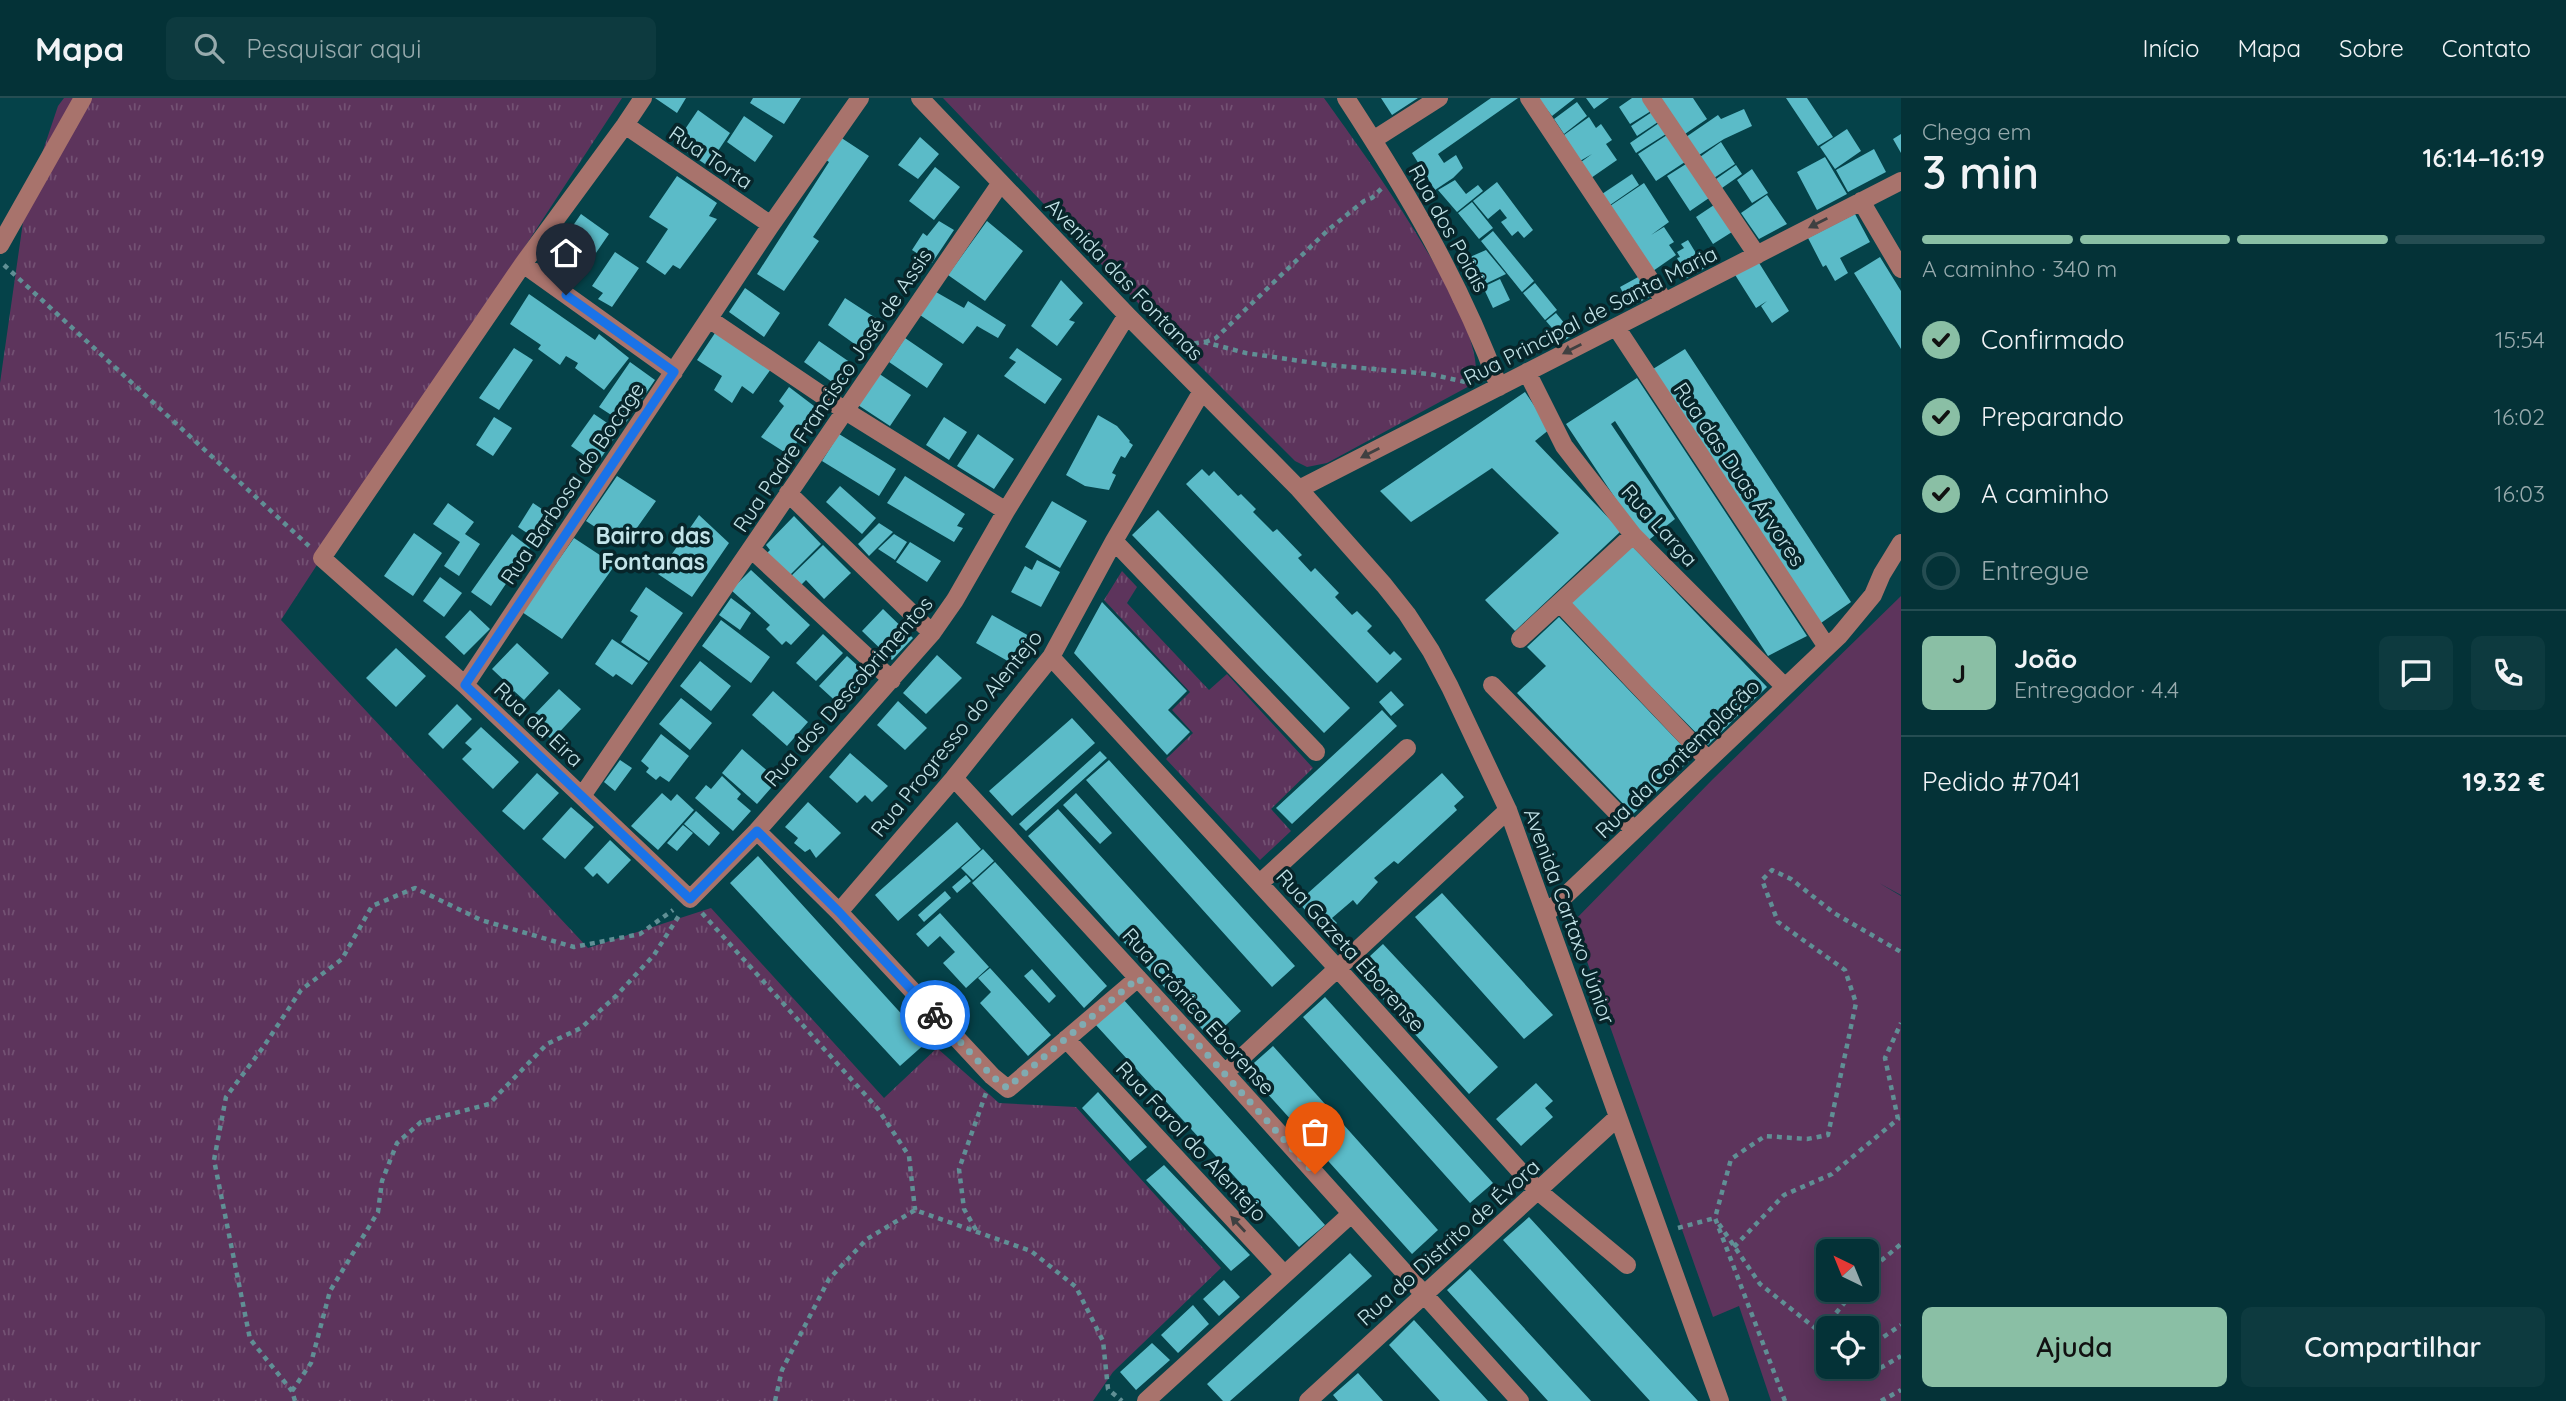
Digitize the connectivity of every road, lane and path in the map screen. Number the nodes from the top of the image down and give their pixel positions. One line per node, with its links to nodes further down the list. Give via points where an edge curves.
1 (83, 98): 16 (street)
2 (643, 98): 9 (street)
3 (860, 98): 15 (street, Rua Barbosa do Bocage)
4 (920, 98): 12 (street, Avenida das Fontanas)
5 (1346, 98): 10 (street, Rua dos Poiais)
6 (1439, 98): 10 (street)
7 (1528, 98): 21 (street)
8 (1651, 98): 17 (street)
9 (625, 125): 15 (street, Rua Torta); 19 (street)
10 (1373, 140): 29 (street, Rua dos Poiais, via 1459,289)
11 (1901, 181): 14 (street, Rua Principal de Santa Maria)
12 (1000, 184): 22 (street, Avenida das Fontanas); 31 (street, Rua Padre Francisco José de Assis)
13 (1385, 184): 25 (path, via 1328,230 1216,338)
14 (1861, 201): 17 (street, Rua Principal de Santa Maria, one-way to 17); 20 (street)
15 (771, 225): 23 (street, Rua Barbosa do Bocage)
16 (0, 245)
17 (1757, 255): 21 (street, Rua Principal de Santa Maria)
18 (0, 261): 39 (path)
19 (523, 264): 27 (street); 39 (street)
20 (1901, 269)
21 (1665, 302): 24 (street, Rua Principal de Santa Maria)
22 (1127, 315): 30 (street, Avenida das Fontanas); 34 (street, Rua dos Descobrimentos)
23 (709, 319): 27 (street, Rua Barbosa do Bocage); 31 (street)
24 (1616, 327): 28 (street, Rua Principal de Santa Maria, one-way to 28); 43 (street, Rua das Duas Árvores)
25 (1204, 342): 26 (path); 29 (path, via 1306,362 1430,374)
26 (1181, 347)
27 (674, 372): 46 (street, Rua Barbosa do Bocage)
28 (1528, 372): 29 (street, Rua Principal de Santa Maria); 35 (street, Rua Larga, via 1564,446)
29 (1494, 389): 32 (street, Rua Principal de Santa Maria, one-way to 32)
30 (1202, 391): 32 (street, Avenida das Fontanas); 36 (street, Rua Progresso do Alentejo)
31 (844, 410): 33 (street, Rua Padre Francisco José de Assis); 34 (street)
32 (1299, 489): 54 (street, Avenida Cartaxo Júnior, via 1407,614 1450,687)
33 (788, 494): 38 (street, Rua Padre Francisco José de Assis); 41 (street)
34 (1006, 511): 41 (street, Rua dos Descobrimentos)
35 (1633, 535): 40 (street); 48 (street, Rua Larga)
36 (1114, 541): 44 (street, Rua Progresso do Alentejo); 50 (street)
37 (1901, 543): 43 (street, Rua da Contemplação, via 1873,595)
38 (751, 549): 45 (street); 53 (street, Rua Padre Francisco José de Assis)
39 (322, 558): 46 (street, Rua da Eira)
40 (1560, 603): 42 (street); 51 (street)
41 (932, 633): 45 (street, Rua dos Descobrimentos)
42 (1520, 639)
43 (1833, 641): 48 (street, Rua da Contemplação)
44 (1051, 657): 52 (street, Rua Progresso do Alentejo); 57 (street, Rua Gazeta Eborense)
45 (891, 680): 56 (street, Rua dos Descobrimentos)
46 (465, 685): 53 (street, Rua da Eira)
47 (1492, 685): 55 (street)
48 (1785, 687): 51 (street, Rua da Contemplação)
49 (1406, 748): 57 (street)
50 (1316, 752)
51 (1708, 760): 55 (street, Rua da Contemplação)
52 (954, 778): 59 (street, Rua Progresso do Alentejo); 63 (street, Rua Crónica Eborense)
53 (582, 796): 58 (street, Rua da Eira)
54 (1508, 810): 60 (street, Avenida Cartaxo Júnior); 62 (street)
55 (1634, 830): 60 (street, Rua da Contemplação)
56 (757, 831): 58 (street, Rua dos Descobrimentos); 59 (street)
57 (1259, 883): 62 (street, Rua Gazeta Eborense)
58 (690, 899): 70 (path, via 878,1109 909,1156); 87 (path, via 654,955 581,1028 547,1044 489,1104 421,1122 397,1143 382,1181 378,1212 330,1291 312,1363); 87 (path, via 640,934 574,947 481,920 415,888 372,906 342,958 301,990 226,1097 214,1160 250,1339)
59 (839, 912): 67 (street)
60 (1546, 914): 68 (street, Avenida Cartaxo Júnior)
61 (1901, 952): 72 (path, via 1834,913 1791,879 1772,870 1762,880 1778,922 1845,970 1856,1003 1828,1135 1807,1139 1765,1136 1731,1158)
62 (1338, 969): 66 (street); 69 (street, Rua Gazeta Eborense)
63 (1138, 978): 65 (street); 66 (street, Rua Crónica Eborense)
64 (1901, 1023): 76 (path, via 1885,1058 1898,1119 1832,1174 1784,1195)
65 (1066, 1038): 67 (street, via 1007,1088); 79 (street, Rua Farol do Alentejo, one-way to 65)
66 (1225, 1073): 71 (street, Rua Crónica Eborense)
67 (992, 1076): 73 (path, via 960,1169 964,1209)
68 (1618, 1117): 69 (street, Rua do Distrito de Évora); 74 (street, Avenida Cartaxo Júnior)
69 (1538, 1191): 78 (street, Rua Gazeta Eborense); 80 (street, Rua do Distrito de Évora)
70 (915, 1210): 73 (path); 90 (path, via 867,1239 829,1279 782,1370)
71 (1351, 1214): 79 (street); 80 (street, Rua Crónica Eborense)
72 (1715, 1218): 74 (path); 76 (path); 95 (path)
73 (976, 1230): 91 (path, via 1031,1251 1076,1287 1103,1341 1108,1389)
74 (1660, 1234): 94 (street, Avenida Cartaxo Júnior)
75 (1901, 1244): 77 (path)
76 (1734, 1247): 81 (path, via 1760,1284 1815,1328 1827,1324)
77 (1880, 1261)
78 (1627, 1265)
79 (1284, 1274): 92 (street)
80 (1424, 1295): 88 (street, Rua do Distrito de Évora); 93 (street, Rua Crónica Eborense)
81 (1845, 1302)
82 (1901, 1325): 83 (path)
83 (1879, 1340)
84 (1901, 1356): 85 (path)
85 (1879, 1369)
86 (1901, 1390): 96 (path)
87 (292, 1391): 89 (path)
88 (1316, 1399)
89 (295, 1401)
90 (775, 1401)
91 (1122, 1401)
92 (1146, 1401)
93 (1520, 1401)
94 (1720, 1401)
95 (1785, 1401)
96 (1881, 1401)

